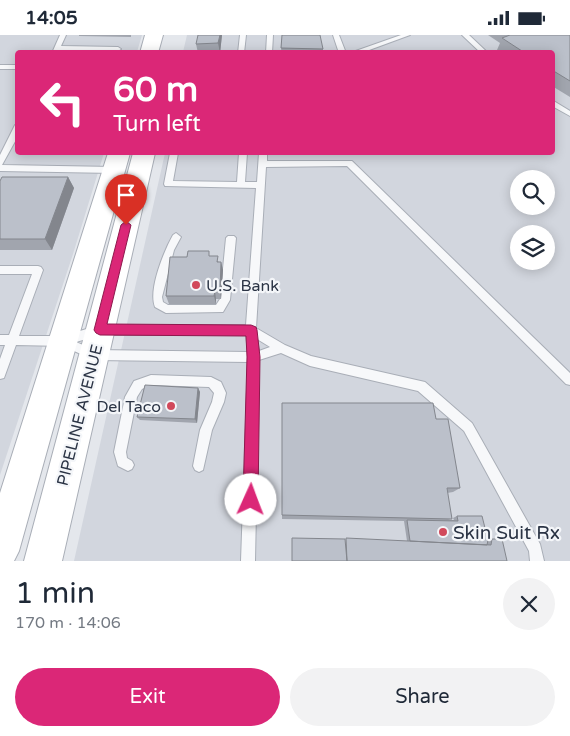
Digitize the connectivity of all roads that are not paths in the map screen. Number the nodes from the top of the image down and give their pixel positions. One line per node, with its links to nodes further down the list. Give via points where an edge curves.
1 (63, 35): 9 (lane)
2 (154, 35): 10 (main road)
3 (243, 35): 11 (lane)
4 (270, 35): 12 (lane)
5 (336, 35): 13 (lane)
6 (407, 35): 14 (lane)
7 (465, 35): 15 (lane)
8 (118, 49): 9 (lane)
9 (56, 50)
10 (150, 50)
11 (241, 50)
12 (268, 50)
13 (342, 50)
14 (362, 50)
15 (482, 50)
16 (0, 67): 17 (lane)
17 (15, 67)
18 (555, 104): 19 (lane)
19 (570, 114)
20 (15, 133): 26 (lane)
21 (174, 155): 29 (lane, via 168,184)
22 (243, 155): 29 (lane)
23 (263, 155): 27 (lane)
24 (116, 161): 25 (main road); 28 (lane); 37 (main road, PIPELINE AVENUE)
25 (142, 161): 38 (main road, PIPELINE AVENUE)
26 (0, 163)
27 (262, 164): 30 (lane); 42 (lane, via 349,163)
28 (0, 168)
29 (241, 184): 30 (lane)
30 (261, 185): 34 (lane)
31 (176, 237): 32 (lane, via 169,249 157,297 159,304 166,309 219,309 225,300)
32 (231, 238)
33 (0, 270): 36 (lane, via 38,270)
34 (251, 330): 38 (lane); 39 (lane); 40 (lane)
35 (0, 340): 36 (lane)
36 (12, 340): 37 (lane); 41 (lane)
37 (63, 341): 38 (lane); 38 (lane); 45 (main road, PIPELINE AVENUE)
38 (97, 342): 40 (lane); 46 (main road, PIPELINE AVENUE)
39 (280, 348): 40 (lane); 48 (lane, via 310,361 420,386 468,427 535,549)
40 (254, 357): 47 (lane)
41 (0, 374)
42 (570, 380)
43 (128, 465): 44 (lane, via 122,462 120,452 131,397 141,382 151,380 211,382 217,386 220,393 218,402 206,430)
44 (199, 466)
45 (0, 551)
46 (43, 561)
47 (248, 561)
48 (537, 561)

